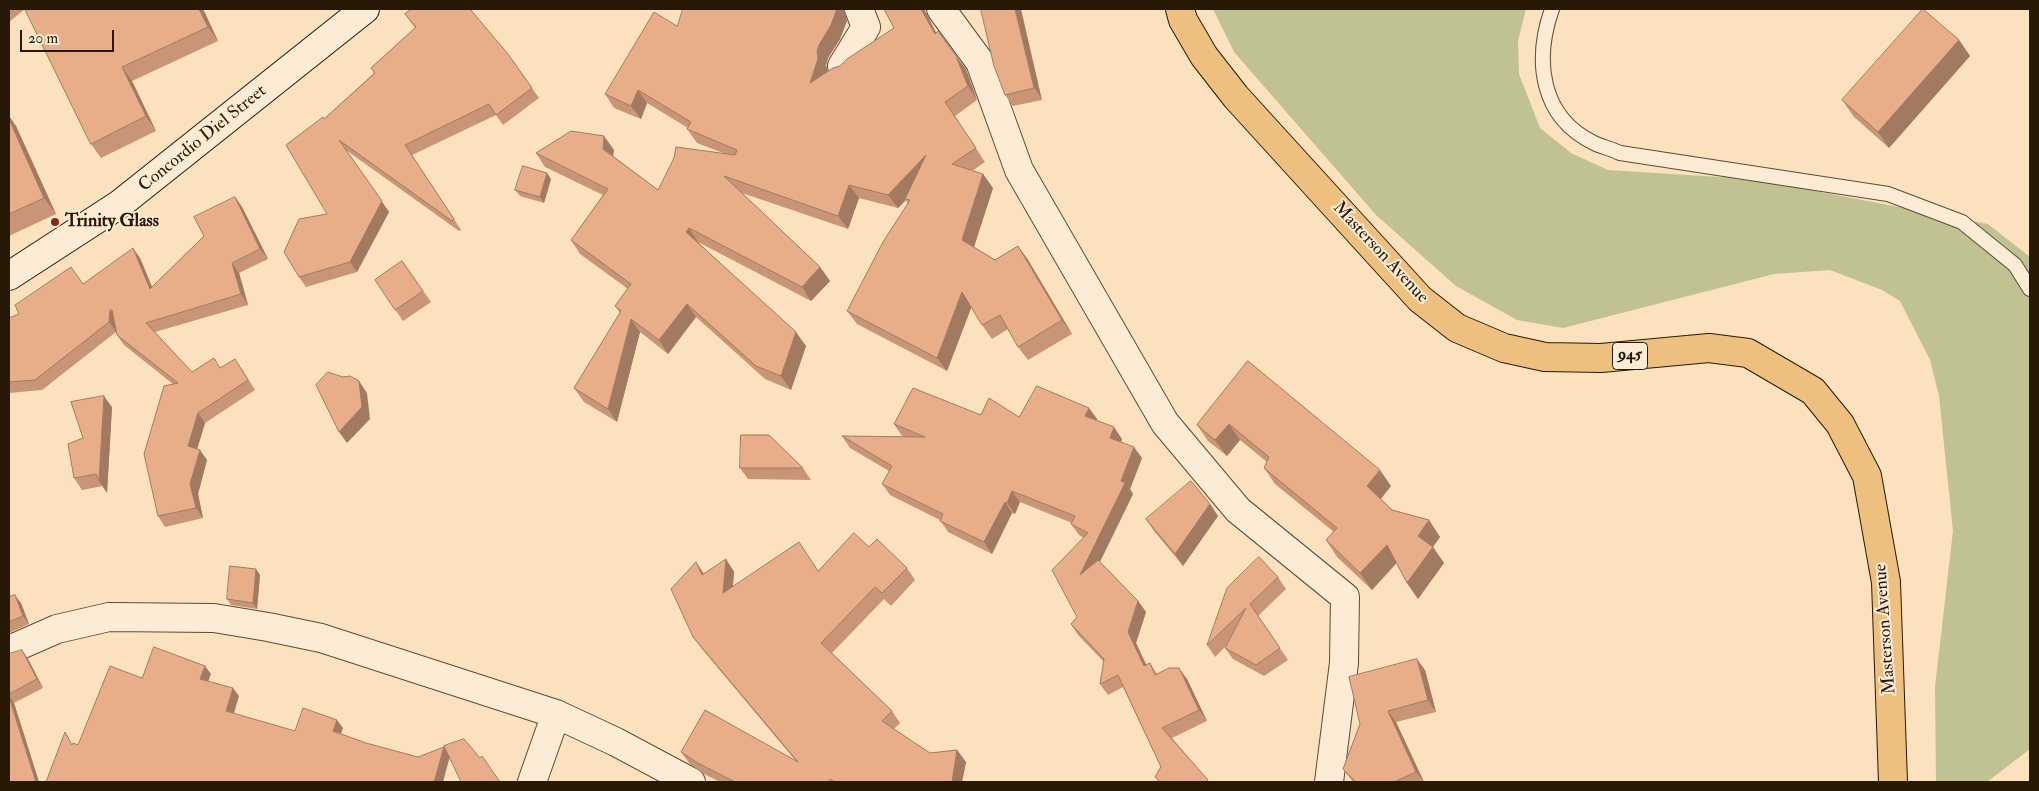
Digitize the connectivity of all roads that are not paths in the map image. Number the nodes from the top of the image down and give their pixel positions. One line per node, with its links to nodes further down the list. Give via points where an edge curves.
1 (365, 9): 7 (street, Concordio Diel Street, via 120,204)
2 (859, 9): 6 (street, via 866,27)
3 (942, 9): 13 (street, via 980,62 1019,170 1165,423 1238,510 1345,597 1344,663)
4 (1180, 9): 14 (main road, Masterson Avenue / 945, via 1204,56 1236,96 1420,299 1457,328 1504,348 1545,356 1601,358 1709,348 1748,353 1812,391 1840,424 1866,476 1886,582)
5 (1552, 9): 8 (lane, via 1544,30 1542,57 1547,91 1567,124 1593,143 1620,153 1888,194 1962,222 2015,264)
6 (842, 66)
7 (9, 276)
8 (2030, 289)
9 (9, 650): 10 (street, via 57,629 109,618 214,618 321,638)
10 (556, 714): 11 (street); 12 (street)
11 (532, 782)
12 (692, 782)
13 (1328, 782)
14 (1893, 782)

